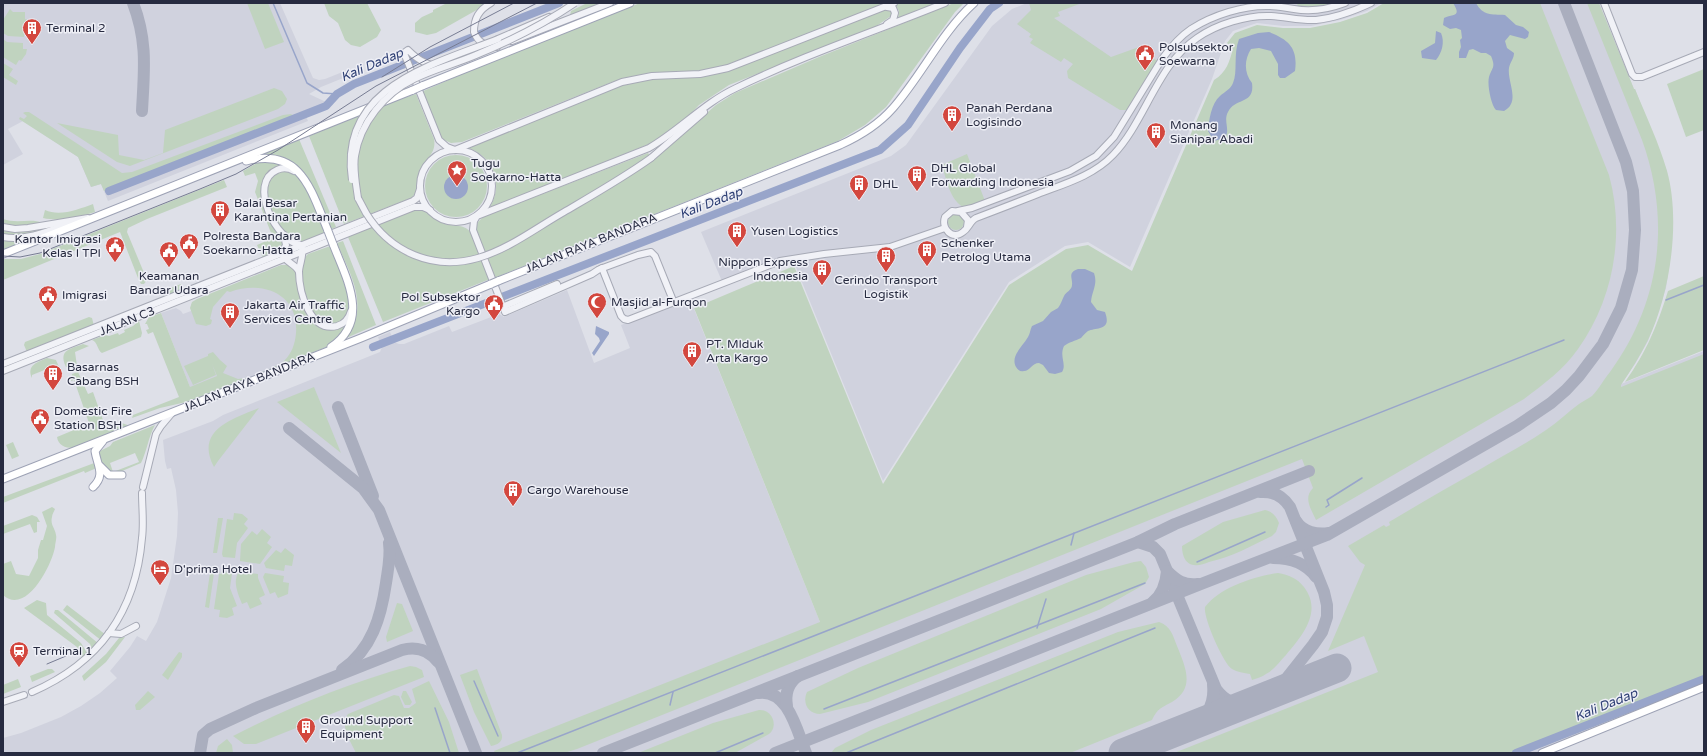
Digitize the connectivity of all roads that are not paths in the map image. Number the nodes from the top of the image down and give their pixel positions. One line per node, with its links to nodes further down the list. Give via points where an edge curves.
1 (491, 3): 14 (street, via 479,12 475,34 482,43)
2 (575, 3): 29 (street, bridge, via 497,46 412,80 385,99 367,124 356,149)
3 (580, 3): 29 (street, bridge, via 414,72 383,92 364,117 354,140 350,171)
4 (610, 3): 14 (street)
5 (630, 3): 24 (main road, bridge)
6 (894, 3): 12 (street)
7 (945, 3): 13 (street)
8 (974, 3): 49 (main road, JALAN RAYA BANDARA, bridge, via 947,33 893,108 863,133 840,145)
9 (1345, 3): 17 (street, via 1316,10 1250,7 1201,24 1184,35 1162,59)
10 (1371, 3): 18 (street, via 1340,16 1317,20 1252,17 1205,33 1178,55)
11 (1604, 3): 15 (street, via 1635,77 1642,77)
12 (883, 7): 13 (street, via 892,7 895,16); 20 (street, via 728,68 700,74 652,76 622,82)
13 (877, 30): 16 (street, via 780,68)
14 (497, 47): 19 (street, via 441,65 426,63 410,52 404,53)
15 (1704, 52)
16 (715, 100): 29 (street, bridge, via 683,131 625,176 510,244 479,257 440,261 402,250 376,230); 33 (street, via 671,135 649,148)
17 (1125, 119): 18 (street); 21 (street, via 1114,137)
18 (1134, 124): 23 (street, via 1124,142)
19 (439, 140): 20 (street); 22 (street)
20 (455, 150): 22 (street); 33 (street, via 465,151 478,158 486,166 491,177 490,196)
21 (1096, 156): 23 (street); 25 (street)
22 (436, 157): 27 (street, via 424,170)
23 (1102, 165): 26 (street)
24 (220, 168): 28 (main road, via 252,159 273,158 287,163 298,171); 32 (main road)
25 (1070, 171): 26 (street); 31 (street, via 972,208)
26 (1074, 180): 36 (street, via 976,218)
27 (420, 189): 30 (street, via 423,200); 42 (street, JALAN C3, via 419,196 412,201)
28 (311, 190): 40 (street, via 298,174 288,168 276,170 266,179 266,203 273,220); 47 (main road, bridge)
29 (358, 198)
30 (430, 210): 35 (street, via 443,220); 42 (street, JALAN C3, via 414,207)
31 (958, 210): 36 (street, via 967,217); 38 (street, via 946,215)
32 (102, 215): 34 (street); 43 (main road)
33 (477, 216): 35 (street); 39 (street)
34 (81, 219): 37 (street, via 28,228); 41 (street, via 30,237)
35 (462, 222): 39 (street)
36 (967, 227): 38 (street, via 958,235 950,234)
37 (5, 228)
38 (945, 228): 48 (street, via 890,247 780,261)
39 (473, 230): 45 (street, via 502,307)
40 (284, 235): 42 (street); 44 (street, via 286,245)
41 (3, 236)
42 (302, 248): 44 (street, JALAN C3); 46 (street)
43 (3, 254)
44 (283, 256): 46 (street, via 298,268); 50 (street, JALAN C3); 51 (street, JALAN C3)
45 (600, 269): 48 (street, via 624,319 632,319); 48 (street, via 645,252 653,253)
46 (299, 272): 47 (street, via 305,304 315,319 327,326 340,324 349,316 352,302)
47 (347, 279): 49 (main road, via 354,302 348,328 336,343)
48 (674, 303)
49 (311, 357): 52 (main road, JALAN RAYA BANDARA)
50 (3, 364)
51 (3, 371)
52 (175, 411): 53 (main road, JALAN RAYA BANDARA); 59 (street, via 156,434 142,490 143,538 135,579 127,605)
53 (108, 438): 54 (main road, via 95,449); 56 (main road, JALAN RAYA BANDARA)
54 (99, 465): 55 (main road, via 109,475); 57 (main road, via 100,477)
55 (122, 475)
56 (3, 479)
57 (93, 487)
58 (136, 626): 59 (street, via 124,633)
59 (109, 633): 61 (street, via 80,665)
60 (1704, 688): 64 (main road)
61 (32, 692)
62 (24, 695): 63 (street)
63 (3, 702)
64 (1542, 753)

